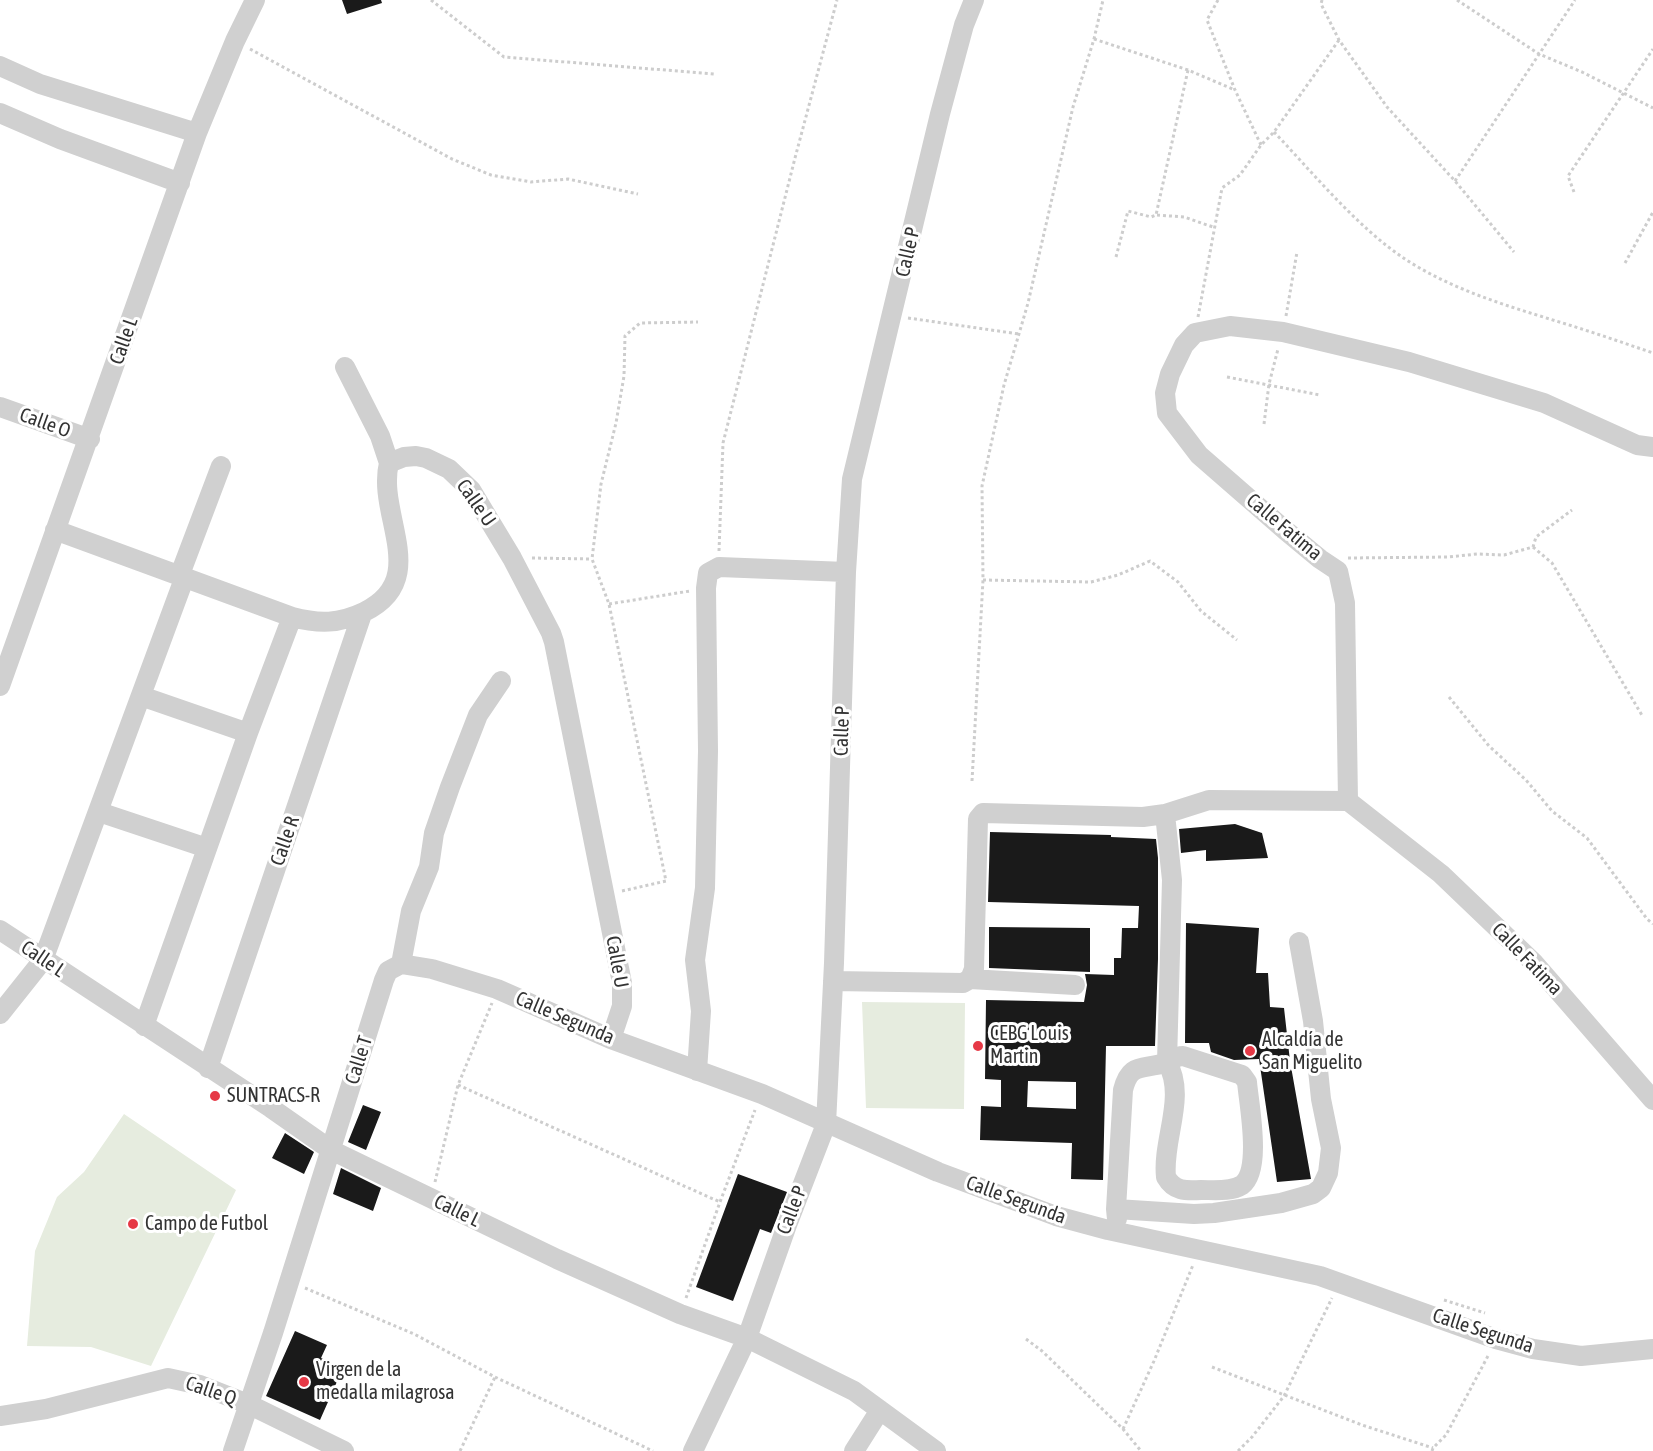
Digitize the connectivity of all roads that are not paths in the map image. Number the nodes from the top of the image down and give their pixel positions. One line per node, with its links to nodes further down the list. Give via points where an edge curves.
1 (255, 0): 5 (street, Calle L)
2 (974, 0): 14 (street, Calle P, via 945,94 852,479)
3 (0, 66): 5 (street, via 40,84)
4 (0, 113): 6 (street)
5 (197, 133): 6 (street, Calle L)
6 (180, 183): 9 (street, Calle L)
7 (345, 367): 11 (street, via 380,436)
8 (0, 407): 9 (street, Calle O)
9 (90, 439): 13 (street, Calle L)
10 (1653, 447): 22 (street, Calle Fatima, via 1637,445 1544,403 1410,362 1283,332 1230,326 1195,333 1184,345 1165,393 1167,413 1198,454 1338,571 1345,603)
11 (389, 463): 16 (street, via 386,488 399,548 399,570 388,596); 35 (street, Calle U, via 416,456 436,462 471,490 551,633 623,994)
12 (221, 466): 15 (street)
13 (55, 531): 15 (street); 19 (street, Calle L)
14 (846, 572): 31 (street, Calle P); 38 (street, via 719,567 708,573 705,888 695,960 701,1011)
15 (182, 578): 17 (street); 20 (street)
16 (362, 614): 17 (street, via 328,623); 37 (street, Calle R)
17 (292, 617): 21 (street)
18 (501, 681): 29 (street, Calle T, via 478,715 450,787 434,832 429,867 411,910)
19 (0, 686)
20 (141, 696): 21 (street); 23 (street)
21 (248, 733): 25 (street)
22 (1348, 801): 24 (street, via 1209,800); 39 (street, Calle Fatima, via 1441,874 1534,963)
23 (99, 812): 25 (street); 28 (street)
24 (1165, 814): 30 (street, via 1143,817 983,813 978,819 974,969); 36 (street, via 1172,880)
25 (207, 848): 34 (street)
26 (0, 930): 28 (street, Calle L)
27 (1299, 942): 36 (street, via 1331,1148 1329,1173 1321,1188 1281,1203 1214,1213 1117,1214 1125,1082 1134,1069)
28 (43, 960): 33 (street); 34 (street, Calle L)
29 (400, 964): 35 (street, Calle Segunda, via 432,969 497,989); 41 (street, Calle T, via 388,971 384,980)
30 (970, 979): 31 (street, via 963,984); 32 (street)
31 (833, 981): 40 (street, Calle P)
32 (1075, 985)
33 (0, 1014)
34 (144, 1026): 37 (street, Calle L)
35 (611, 1039): 38 (street, Calle Segunda)
36 (1167, 1062): 36 (street, via 1183,1056 1242,1074 1247,1082 1253,1157 1244,1183 1224,1190 1183,1191 1170,1183 1165,1170 1175,1093 1173,1072)
37 (208, 1068): 41 (street, Calle L)
38 (697, 1071): 40 (street, Calle Segunda, via 762,1094)
39 (1653, 1100)
40 (826, 1124): 42 (street, Calle P); 43 (street, Calle Segunda, via 1056,1216 1340,1281 1496,1339 1581,1356)
41 (331, 1150): 42 (street, Calle L, via 557,1259 680,1314); 44 (street, Calle T)
42 (747, 1338): 45 (street, Calle L, via 854,1391); 49 (street, Calle P)
43 (1653, 1349)
44 (248, 1404): 46 (street, Calle Q, via 200,1385 168,1378 46,1409); 47 (street, Calle T); 48 (street, Calle Q)
45 (880, 1410): 50 (street); 51 (street, Calle L)
46 (0, 1416)
47 (233, 1451)
48 (344, 1451)
49 (693, 1451)
50 (854, 1451)
51 (936, 1451)

